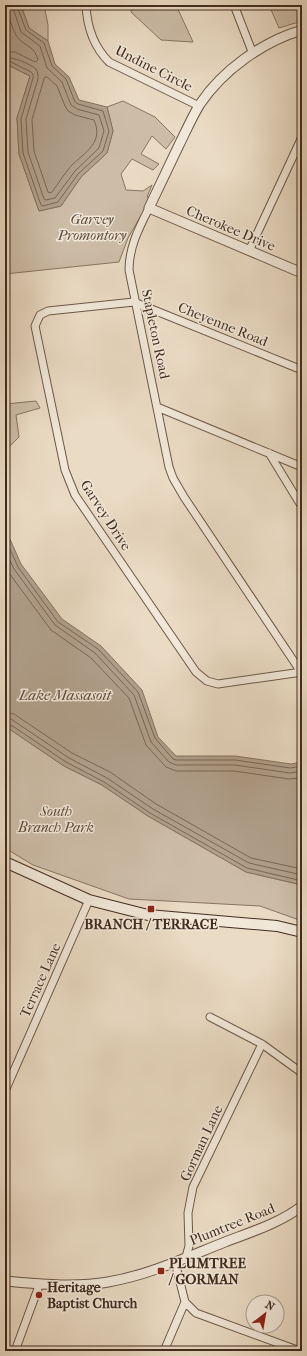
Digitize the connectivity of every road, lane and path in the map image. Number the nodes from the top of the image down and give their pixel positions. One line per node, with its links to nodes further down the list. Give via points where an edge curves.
1 (86, 5): 5 (street, Undine Circle, via 88,24 94,40 109,62)
2 (234, 5): 4 (street)
3 (302, 30): 4 (street, Stapleton Road)
4 (253, 54): 5 (street, Stapleton Road, via 221,79)
5 (199, 106): 7 (street, Stapleton Road)
6 (302, 137): 8 (street)
7 (149, 208): 8 (street, Cherokee Drive); 10 (street, Stapleton Road, via 129,256 128,270)
8 (249, 251): 9 (street, Cherokee Drive)
9 (302, 273)
10 (134, 302): 11 (street, Cheyenne Road); 12 (street, Stapleton Road); 16 (street, Garvey Drive, via 48,311 40,315 36,324 63,462 71,487 186,659 202,677 218,684)
11 (302, 370)
12 (157, 406): 13 (street); 16 (street, Stapleton Road, via 173,478)
13 (269, 453): 14 (street); 15 (street)
14 (302, 467)
15 (302, 507)
16 (301, 672)
17 (6, 865): 18 (main road)
18 (89, 900): 19 (main road, via 148,915 277,926); 23 (street, Terrace Lane)
19 (302, 932)
20 (210, 1017): 21 (street)
21 (262, 1044): 22 (street); 25 (street, Gorman Lane, via 193,1187 188,1213 189,1246)
22 (302, 1073)
23 (5, 1091)
24 (302, 1206): 25 (street, Plumtree Road, via 271,1224)
25 (186, 1258): 26 (street, Plumtree Road)
26 (175, 1262): 28 (street, Plumtree Road, via 108,1282); 29 (street)
27 (5, 1281): 28 (street, Plumtree Road)
28 (40, 1283): 30 (street)
29 (185, 1302): 31 (street); 32 (street, via 196,1313)
30 (16, 1351)
31 (164, 1351)
32 (300, 1351)

